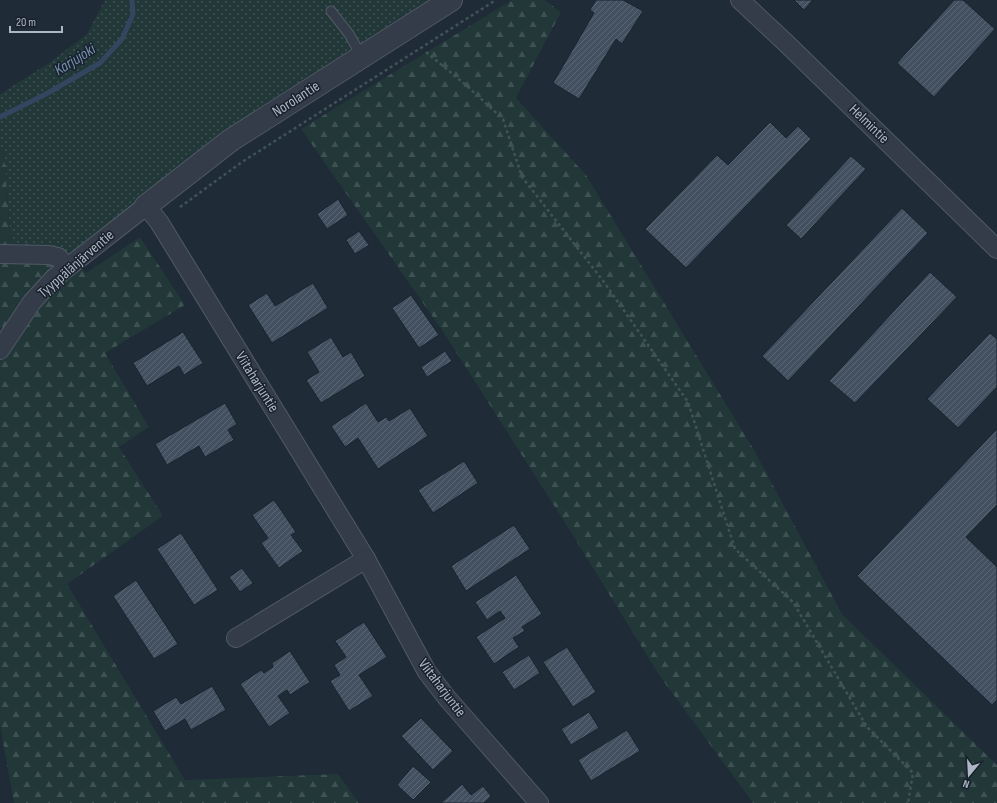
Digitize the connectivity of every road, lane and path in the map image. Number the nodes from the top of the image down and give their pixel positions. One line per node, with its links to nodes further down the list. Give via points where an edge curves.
1 (452, 0): 6 (street, Norolantie)
2 (496, 0): 7 (path, via 242,162)
3 (740, 0): 8 (street, Helmintie)
4 (330, 11): 6 (lane, via 349,34)
5 (426, 52): 15 (path, via 502,119 522,177 604,282 688,402 735,549 793,602 867,727 912,773)
6 (362, 57): 7 (street, Norolantie, via 231,140)
7 (152, 214): 10 (street, Tyyppälänjärventie); 12 (street, Viitaharjuntie)
8 (997, 249)
9 (0, 254): 10 (street, via 49,255 58,258)
10 (67, 267): 11 (street, Tyyppälänjärventie, via 32,302)
11 (0, 350)
12 (366, 558): 13 (street); 14 (street, Viitaharjuntie, via 427,672 446,698)
13 (236, 638)
14 (539, 803)
15 (908, 803)

